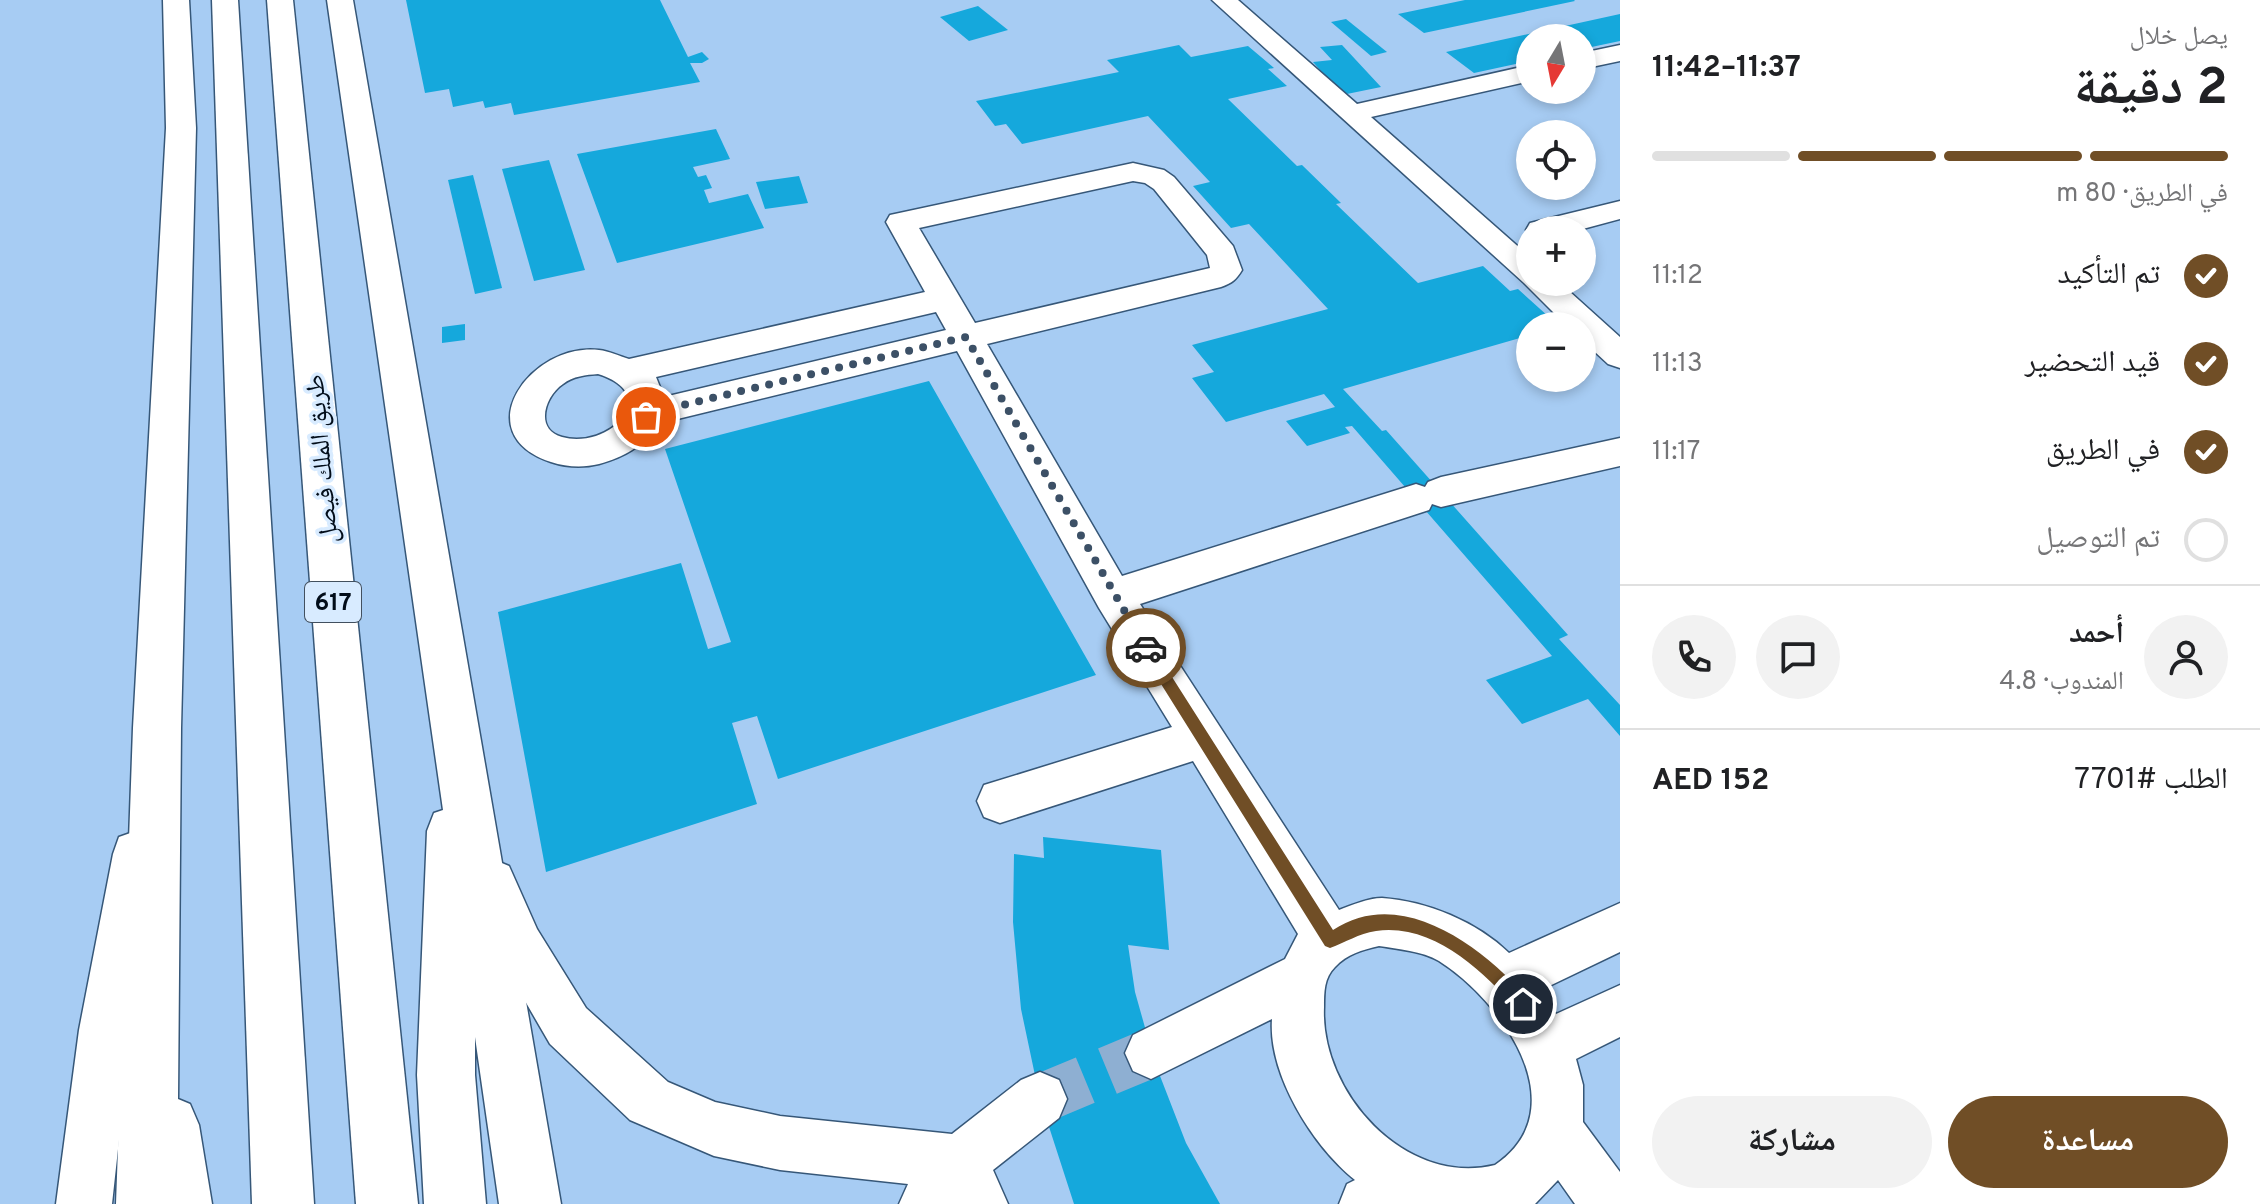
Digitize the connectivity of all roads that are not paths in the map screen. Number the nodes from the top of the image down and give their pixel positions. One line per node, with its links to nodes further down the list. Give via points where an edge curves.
1 (176, 0): 22 (main road, via 181,128)
2 (225, 0): 40 (main road)
3 (280, 0): 41 (main road, طريق الملك فيصل / 617)
4 (340, 0): 21 (main road)
5 (1224, 0): 9 (street)
6 (1620, 53): 7 (street)
7 (1596, 58)
8 (1516, 76): 9 (street)
9 (1353, 113): 12 (street)
10 (1620, 210): 11 (street)
11 (1596, 216)
12 (1516, 236)
13 (1554, 296): 16 (street)
14 (944, 299): 15 (street); 15 (street, via 901,222 1133,172 1164,183 1226,263 1221,276); 17 (street)
15 (966, 337): 18 (street); 20 (street)
16 (1620, 356)
17 (629, 371): 18 (street, via 647,391); 18 (street, via 599,362 565,368 537,385 525,410 526,422 532,434 557,451 593,453 626,440)
18 (646, 414)
19 (1620, 452): 20 (street, via 1428,496)
20 (1113, 596): 23 (street)
21 (454, 715): 25 (main road); 42 (main road, via 446,1075)
22 (157, 728): 29 (main road); 37 (street, via 105,1030)
23 (1202, 738): 24 (street); 27 (street)
24 (1000, 801)
25 (474, 840): 35 (street, via 520,946 568,1026 649,1101 714,1129); 43 (main road)
26 (1620, 927): 28 (street)
27 (1316, 959): 28 (street, via 1346,930 1379,922 1416,927 1455,943); 32 (street); 36 (street, via 1295,1014 1301,1056 1320,1099 1350,1139)
28 (1503, 982): 31 (street, via 1523,1004)
29 (151, 1004): 38 (main road); 39 (main road)
30 (1620, 1010): 31 (street)
31 (1546, 1046): 34 (street, via 1558,1089)
32 (1151, 1053)
33 (1040, 1099): 35 (street)
34 (1556, 1130): 36 (street, via 1541,1165 1513,1188 1475,1198); 45 (street)
35 (970, 1183): 44 (street)
36 (1411, 1195)
37 (84, 1204)
38 (147, 1204)
39 (181, 1204)
40 (283, 1204)
41 (387, 1204)
42 (455, 1204)
43 (530, 1204)
44 (927, 1204)
45 (1609, 1204)

